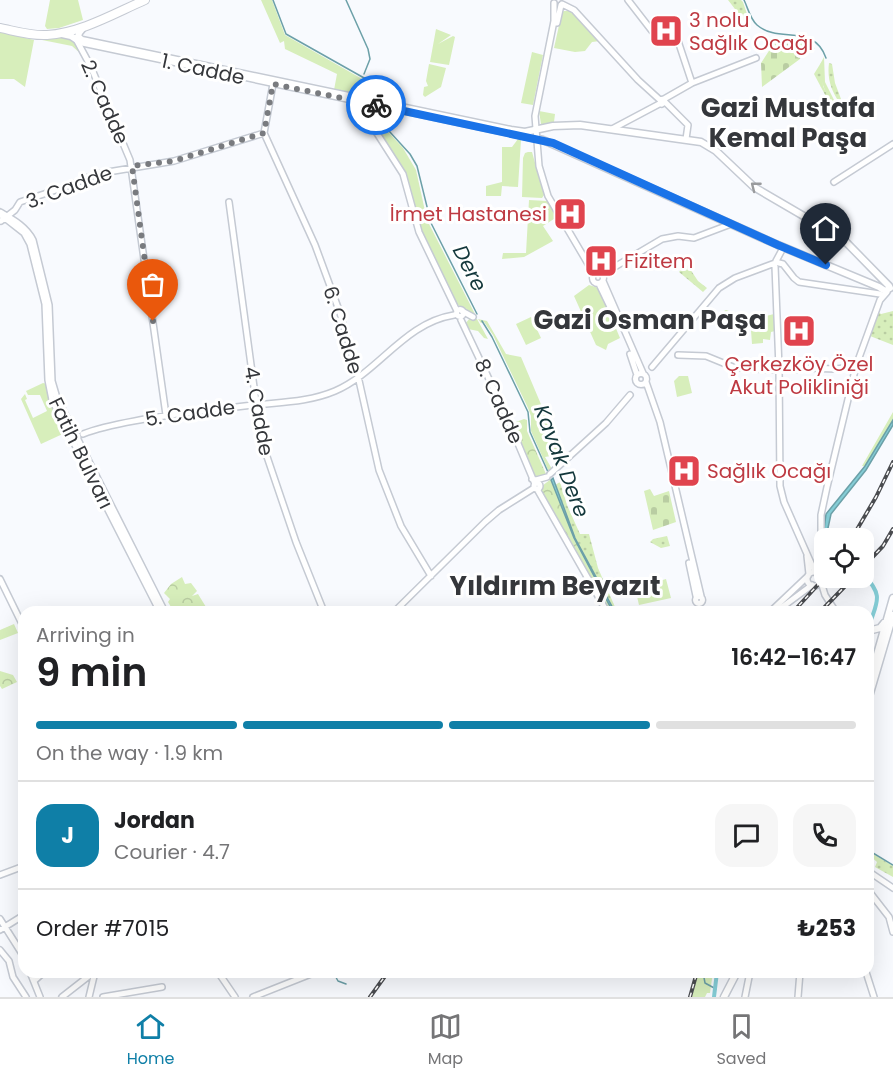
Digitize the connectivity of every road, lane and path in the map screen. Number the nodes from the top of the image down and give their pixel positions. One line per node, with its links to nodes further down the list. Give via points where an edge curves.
1 (137, 0): 7 (highway)
2 (145, 0): 7 (highway)
3 (628, 0): 9 (street, via 653,32 678,41)
4 (553, 1): 5 (street); 19 (street, via 554,21 536,108)
5 (564, 2): 12 (street); 19 (street)
6 (0, 26): 7 (highway); 7 (highway, via 35,35)
7 (78, 35): 10 (main road, 1. Cadde); 14 (main road, 1. Cadde); 23 (street, 2. Cadde)
8 (756, 58): 9 (street)
9 (692, 83): 12 (street)
10 (273, 84): 11 (main road, 1. Cadde); 18 (street)
11 (355, 100): 13 (main road, 1. Cadde); 15 (street, 8. Cadde)
12 (663, 101): 17 (street); 20 (street, via 688,124)
13 (367, 103): 14 (main road, 1. Cadde); 15 (street, via 362,107)
14 (378, 104): 19 (main road, 1. Cadde)
15 (364, 113): 34 (street, 8. Cadde, via 403,174 419,232)
16 (549, 126): 17 (main road, via 580,124); 19 (main road); 21 (main road, via 546,136)
17 (610, 129): 20 (main road)
18 (264, 133): 23 (street, 3. Cadde, via 174,161); 40 (street, 6. Cadde, via 315,245)
19 (535, 134): 21 (main road); 21 (street, via 543,145); 30 (street, via 549,195)
20 (686, 139): 31 (main road, one-way to 20, via 843,239 754,187 707,145)
21 (550, 142): 27 (main road)
22 (893, 144): 24 (street)
23 (132, 166): 26 (street, 3. Cadde, via 96,174 20,202); 44 (street, 2. Cadde)
24 (834, 182)
25 (229, 202): 43 (street, 4. Cadde)
26 (6, 217): 46 (street, Fatih Bulvarı, via 30,244 45,304 49,388 54,405); 46 (street, Fatih Bulvarı, via 33,240 48,302 53,384)
27 (730, 225): 28 (main road); 30 (street, via 694,238 661,238)
28 (784, 248): 29 (street); 32 (main road)
29 (777, 264): 33 (street, via 799,282); 36 (street, via 735,278 719,288); 38 (street)
30 (600, 276): 39 (street)
31 (881, 277): 32 (main road); 33 (main road)
32 (875, 285): 33 (main road)
33 (888, 289): 49 (street, via 875,313 854,377 821,515)
34 (461, 315): 40 (street, 5. Cadde, via 434,320); 48 (street, 8. Cadde)
35 (678, 355): 38 (street, via 706,356 733,367)
36 (652, 367)
37 (844, 368): 38 (street)
38 (779, 370): 51 (street, via 780,486)
39 (640, 374): 41 (street, via 647,377); 41 (street, via 636,381)
40 (357, 375): 43 (street, 5. Cadde, via 338,390 312,398); 52 (street, 6. Cadde, via 380,470 401,526)
41 (644, 383): 59 (street, via 672,481)
42 (630, 395): 47 (street, via 606,423)
43 (255, 404): 44 (street, 5. Cadde); 62 (street, 4. Cadde, via 266,458)
44 (166, 415): 45 (street, 5. Cadde, via 100,427)
45 (83, 434)
46 (74, 437): 50 (street, Fatih Bulvarı)
47 (549, 475): 48 (street); 48 (street, via 536,480)
48 (536, 485): 52 (street, via 485,522); 64 (street, 8. Cadde)
49 (821, 528)
50 (123, 533): 60 (street, Fatih Bulvarı); 61 (street, Fatih Bulvarı)
51 (814, 572)
52 (431, 576): 63 (street)
53 (814, 576): 56 (street, via 808,582)
54 (814, 576): 65 (street)
55 (0, 579): 70 (street)
56 (812, 585): 66 (street); 68 (street)
57 (822, 588): 67 (street)
58 (893, 598): 69 (main road)
59 (700, 604)
60 (157, 606)
61 (162, 606)
62 (322, 606)
63 (400, 606)
64 (604, 606)
65 (777, 606)
66 (784, 606)
67 (831, 606)
68 (831, 606)
69 (891, 615): 71 (main road); 74 (main road)
70 (18, 616)
71 (874, 628)
72 (874, 631): 74 (main road)
73 (874, 634): 75 (main road)
74 (885, 634): 75 (main road); 77 (main road)
75 (878, 651): 76 (main road)
76 (874, 665)
77 (874, 677)
78 (18, 868): 80 (street)
79 (874, 875): 81 (street)
80 (0, 876)
81 (893, 888)
82 (874, 898): 86 (street, via 889,917)
83 (0, 919): 85 (street)
84 (18, 919): 85 (street)
85 (2, 929): 87 (street)
86 (893, 932)
87 (18, 949)
88 (0, 950): 102 (street)
89 (33, 978): 99 (street)
90 (37, 978): 99 (street)
91 (85, 978): 104 (street)
92 (92, 978): 105 (street)
93 (222, 978): 101 (street)
94 (303, 978): 107 (street)
95 (732, 978): 108 (main road)
96 (749, 978): 109 (street)
97 (800, 978): 110 (street)
98 (868, 978): 111 (street)
99 (34, 981): 103 (street)
100 (162, 987): 106 (street)
101 (233, 995)
102 (26, 997)
103 (40, 997)
104 (60, 997)
105 (89, 997)
106 (103, 997)
107 (253, 997)
108 (723, 997)
109 (745, 997)
110 (798, 997)
111 (874, 997)

